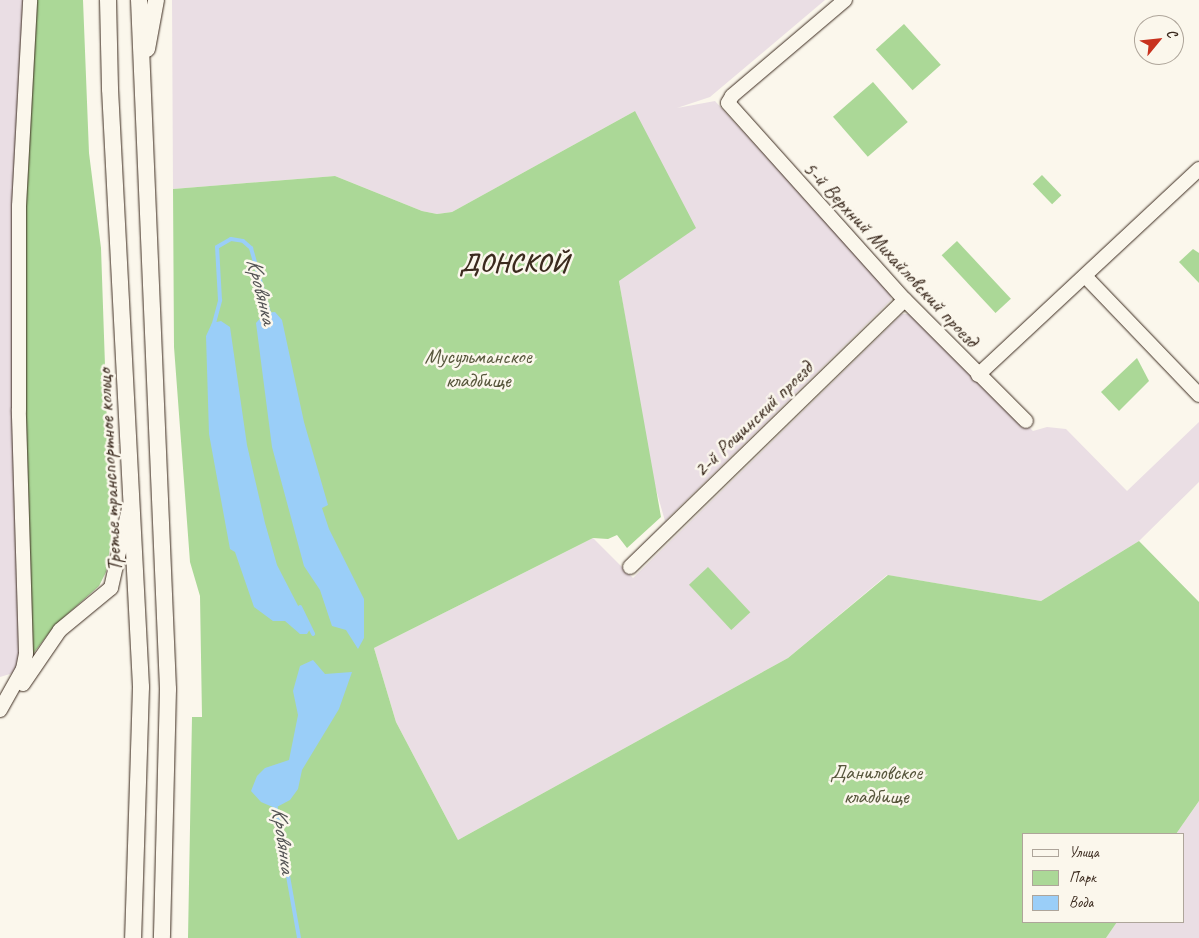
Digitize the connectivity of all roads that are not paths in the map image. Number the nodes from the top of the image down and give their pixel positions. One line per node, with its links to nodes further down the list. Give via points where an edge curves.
1 (30, 0): 15 (street, via 19,206 19,410 26,652 23,669)
2 (108, 0): 13 (main road, Третье транспортное кольцо)
3 (139, 0): 6 (main road)
4 (156, 0): 6 (main road)
5 (845, 0): 9 (street, 5-й Верхний Михайловский проезд, via 732,96 728,103)
6 (141, 80): 17 (main road, via 168,688)
7 (1199, 169): 8 (street)
8 (1085, 276): 10 (street); 11 (street)
9 (905, 300): 10 (street, 5-й Верхний Михайловский проезд); 14 (street, 2-й Рощинский проезд)
10 (978, 375): 12 (street, 5-й Верхний Михайловский проезд)
11 (1199, 395)
12 (1026, 421)
13 (132, 492): 15 (street, via 111,588 60,630); 16 (main road, Третье транспортное кольцо, via 141,687)
14 (630, 567)
15 (2, 708)
16 (133, 938)
17 (162, 938)

